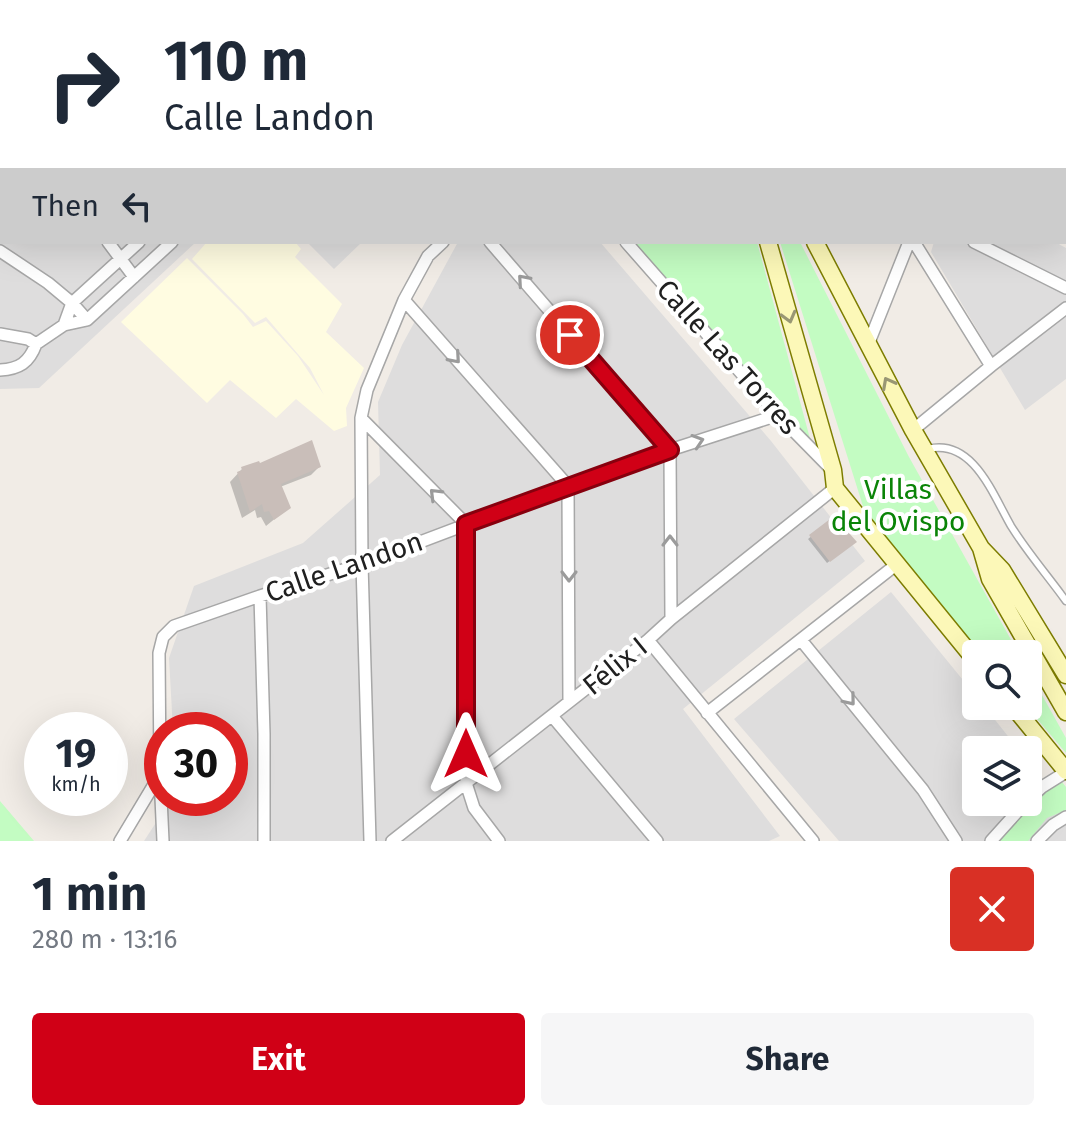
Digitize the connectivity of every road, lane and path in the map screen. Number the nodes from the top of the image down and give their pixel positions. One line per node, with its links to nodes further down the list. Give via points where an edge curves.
1 (109, 244): 13 (street)
2 (137, 244): 13 (street)
3 (170, 244): 14 (street)
4 (441, 244): 16 (street, via 428,256)
5 (492, 244): 29 (street, one-way to 5)
6 (628, 244): 26 (street, Calle Las Torres)
7 (769, 244): 31 (street, one-way to 31)
8 (816, 244): 23 (street)
9 (911, 244): 23 (street)
10 (913, 244): 24 (street)
11 (978, 244): 15 (street)
12 (0, 251): 17 (street)
13 (121, 260): 14 (street); 17 (street)
14 (134, 277): 19 (street)
15 (1066, 288)
16 (404, 300): 27 (street); 32 (street, one-way to 32)
17 (72, 303): 19 (street); 20 (street)
18 (1066, 308): 24 (street)
19 (87, 320): 20 (street)
20 (64, 325): 22 (street)
21 (0, 334): 22 (street)
22 (36, 344): 25 (street, via 29,361)
23 (868, 345): 28 (street, one-way to 23)
24 (991, 366): 28 (street)
25 (0, 370)
26 (778, 415): 29 (street, Calle Landon, one-way to 26); 31 (street, Calle Las Torres)
27 (361, 418): 33 (street, one-way to 27); 35 (street)
28 (913, 430): 30 (street)
29 (670, 450): 32 (street, Calle Landon); 39 (street, one-way to 29)
30 (924, 450): 34 (street); 38 (lane, via 953,449 974,465)
31 (834, 479): 36 (street); 39 (street, Félix I)
32 (568, 486): 33 (street, Calle Landon); 44 (street, one-way to 44)
33 (466, 524): 35 (street, Calle Landon); 51 (street)
34 (981, 548): 43 (street, via 1002,570); 46 (street, via 990,579)
35 (362, 564): 37 (street, Calle Landon); 60 (street)
36 (897, 564): 41 (street); 42 (street)
37 (260, 596): 45 (street, Calle Landon, via 174,626 163,637); 59 (street)
38 (1066, 601)
39 (671, 619): 40 (street, Félix I)
40 (648, 640): 44 (street, Félix I); 47 (street)
41 (801, 640): 47 (street); 65 (street, one-way to 65, via 923,790)
42 (962, 644)
43 (1066, 675)
44 (569, 702): 48 (street, Félix I)
45 (159, 712)
46 (1066, 712)
47 (707, 713): 64 (street)
48 (552, 716): 51 (street, Félix I); 63 (street)
49 (1024, 720): 50 (street)
50 (1066, 771): 52 (street)
51 (466, 783): 61 (street, Félix I); 62 (street, via 474,808)
52 (1042, 787)
53 (144, 802): 57 (street)
54 (162, 816): 58 (street)
55 (1014, 816): 66 (street)
56 (1066, 817): 67 (street)
57 (120, 841)
58 (163, 841)
59 (264, 841)
60 (370, 841)
61 (392, 841)
62 (499, 841)
63 (657, 841)
64 (813, 841)
65 (956, 841)
66 (991, 841)
67 (1037, 841)

